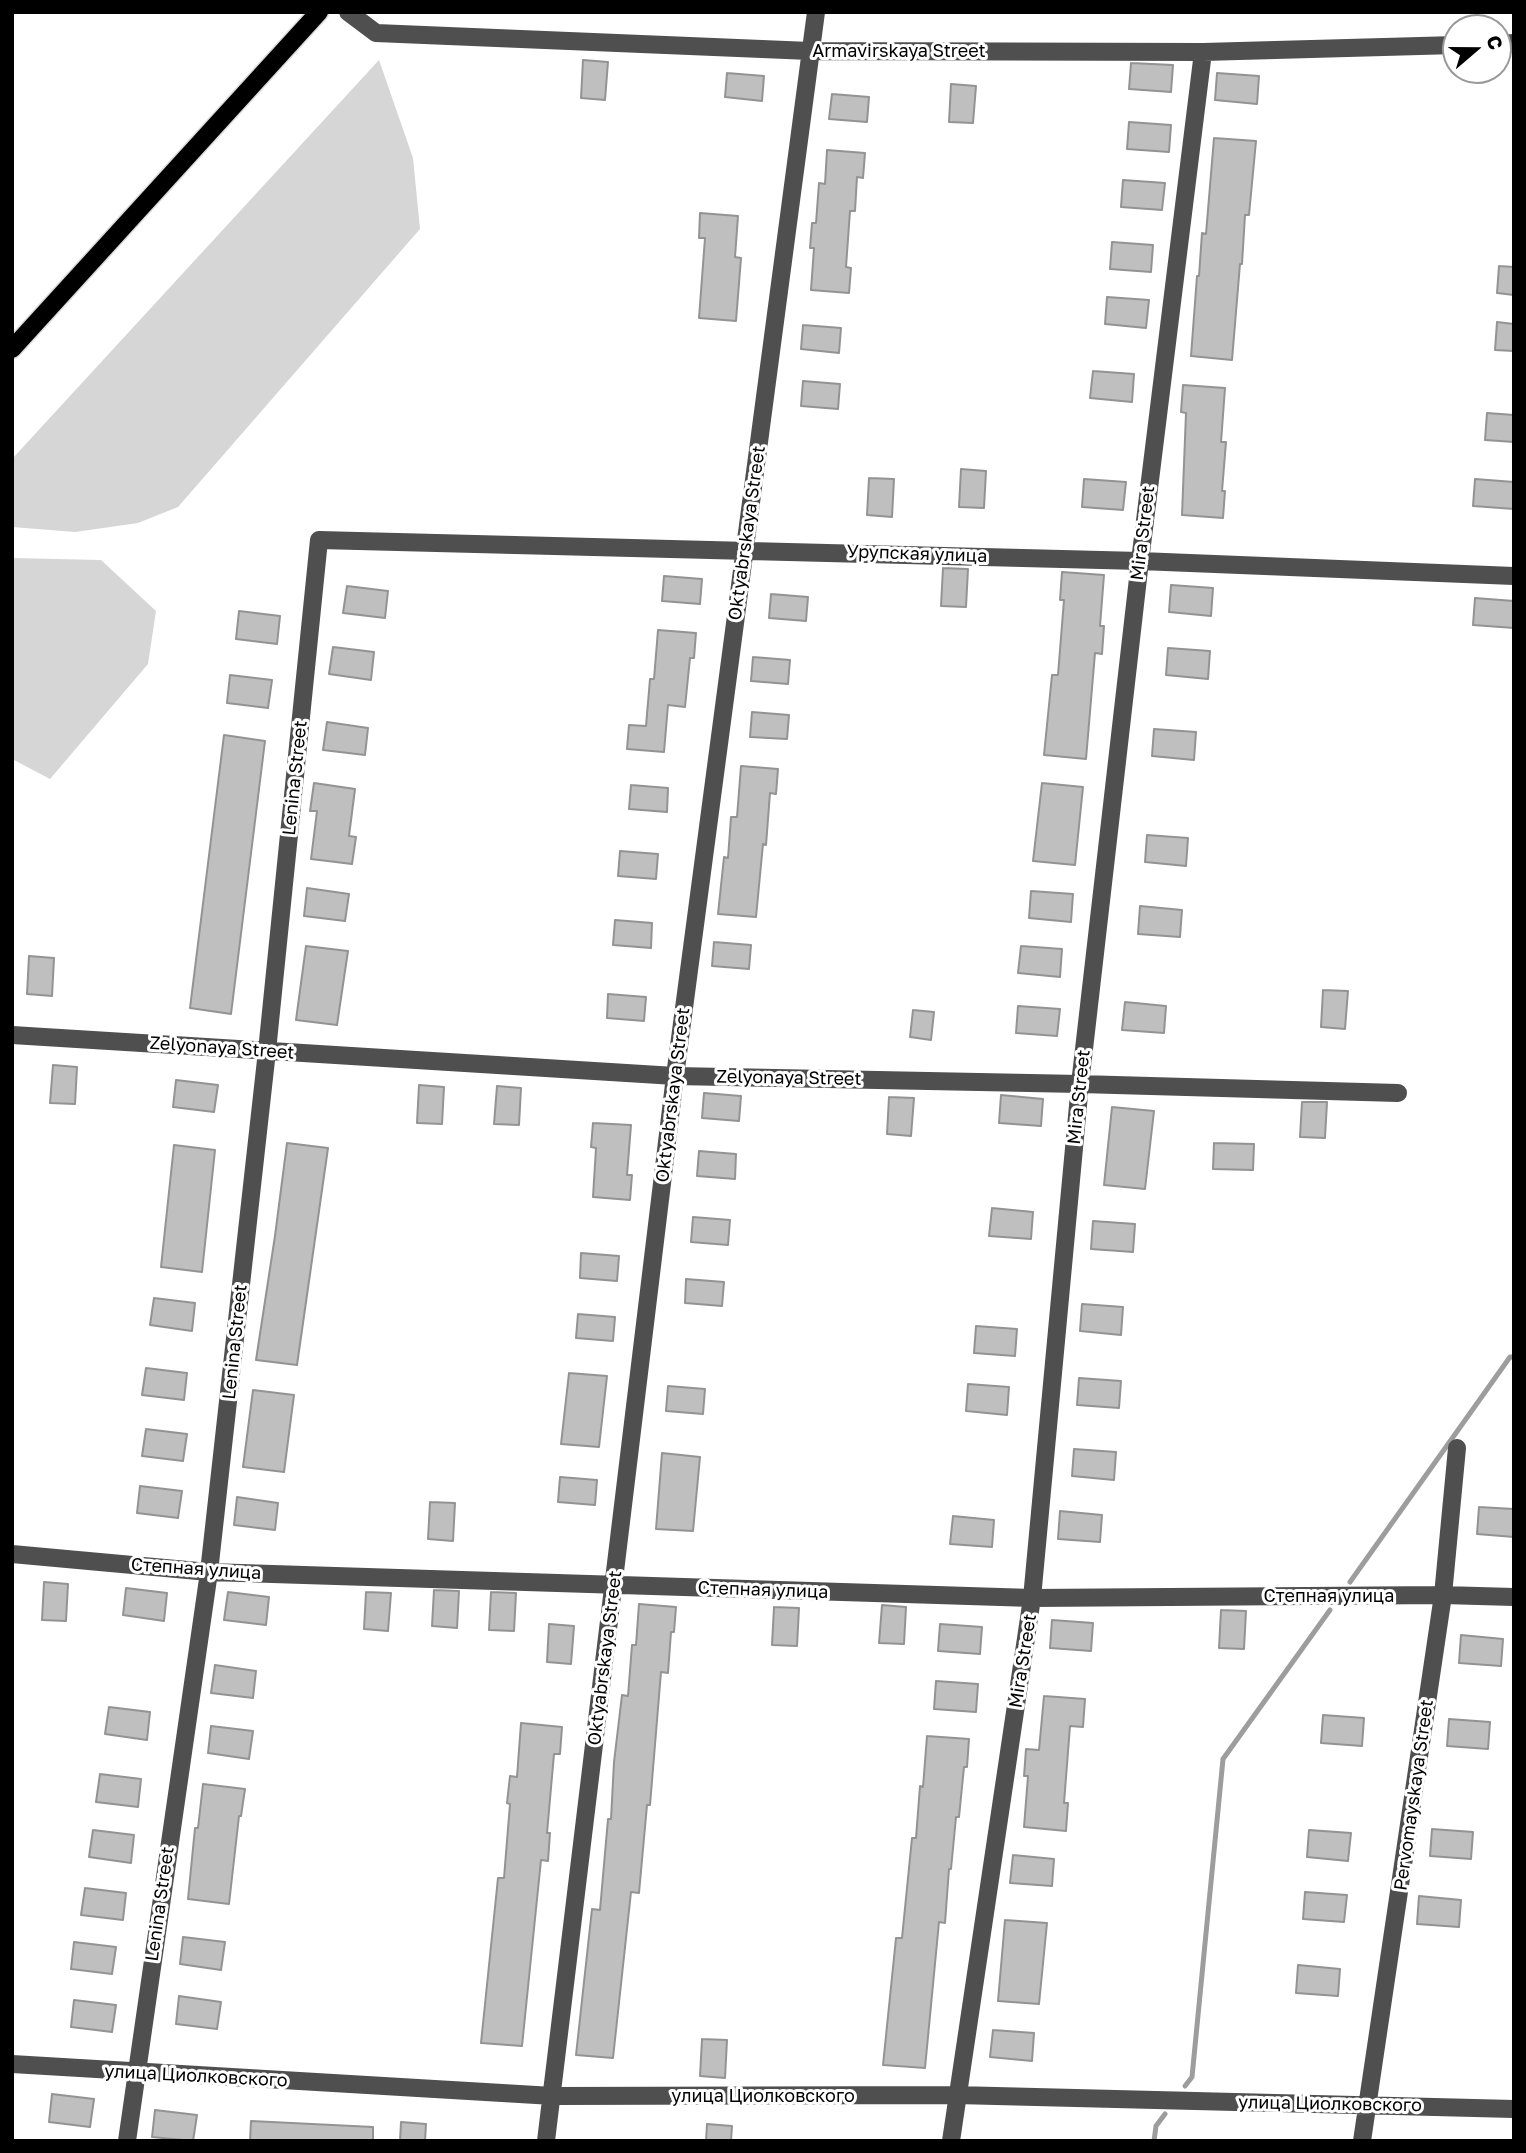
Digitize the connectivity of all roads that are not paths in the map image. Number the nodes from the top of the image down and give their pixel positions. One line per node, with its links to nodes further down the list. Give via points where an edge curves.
1 (319, 12): 7 (main road)
2 (348, 12): 5 (street, Armavirskaya Street, via 376,33)
3 (816, 12): 5 (street, Oktyabrskaya Street)
4 (1442, 45): 6 (street, Armavirskaya Street)
5 (810, 51): 6 (street, Armavirskaya Street); 9 (street, Oktyabrskaya Street)
6 (1203, 52): 10 (street, Mira Street)
7 (12, 349)
8 (319, 540): 9 (street, Урупская улица); 13 (street, Lenina Street)
9 (745, 549): 10 (street, Урупская улица); 14 (street, Oktyabrskaya Street)
10 (1140, 561): 11 (street, Урупская улица); 15 (street, Mira Street)
11 (1514, 576)
12 (12, 1035): 13 (street, Zelyonaya Street)
13 (267, 1051): 14 (street, Zelyonaya Street); 19 (street, Lenina Street)
14 (675, 1076): 15 (street, Zelyonaya Street); 20 (street, Oktyabrskaya Street)
15 (1080, 1084): 16 (street, Zelyonaya Street); 23 (street, Mira Street)
16 (1398, 1093)
17 (1457, 1448): 21 (street, Pervomayskaya Street)
18 (12, 1554): 19 (street, Степная улица)
19 (209, 1572): 20 (street, Степная улица); 25 (street, Lenina Street)
20 (613, 1585): 23 (street, Степная улица); 27 (street, Oktyabrskaya Street)
21 (1443, 1595): 22 (street, Степная улица); 23 (street, Степная улица); 28 (street, Pervomayskaya Street)
22 (1514, 1597)
23 (1032, 1598): 26 (street, Mira Street)
24 (12, 2064): 25 (street, улица Циолковского)
25 (136, 2073): 27 (street, улица Циолковского); 30 (street, Lenina Street)
26 (957, 2095): 27 (street, улица Циолковского); 28 (street, улица Циолковского); 32 (street, Mira Street)
27 (553, 2096): 31 (street, Oktyabrskaya Street)
28 (1368, 2104): 29 (street, улица Циолковского); 33 (street, Pervomayskaya Street)
29 (1514, 2109)
30 (127, 2141)
31 (546, 2141)
32 (950, 2141)
33 (1362, 2141)

